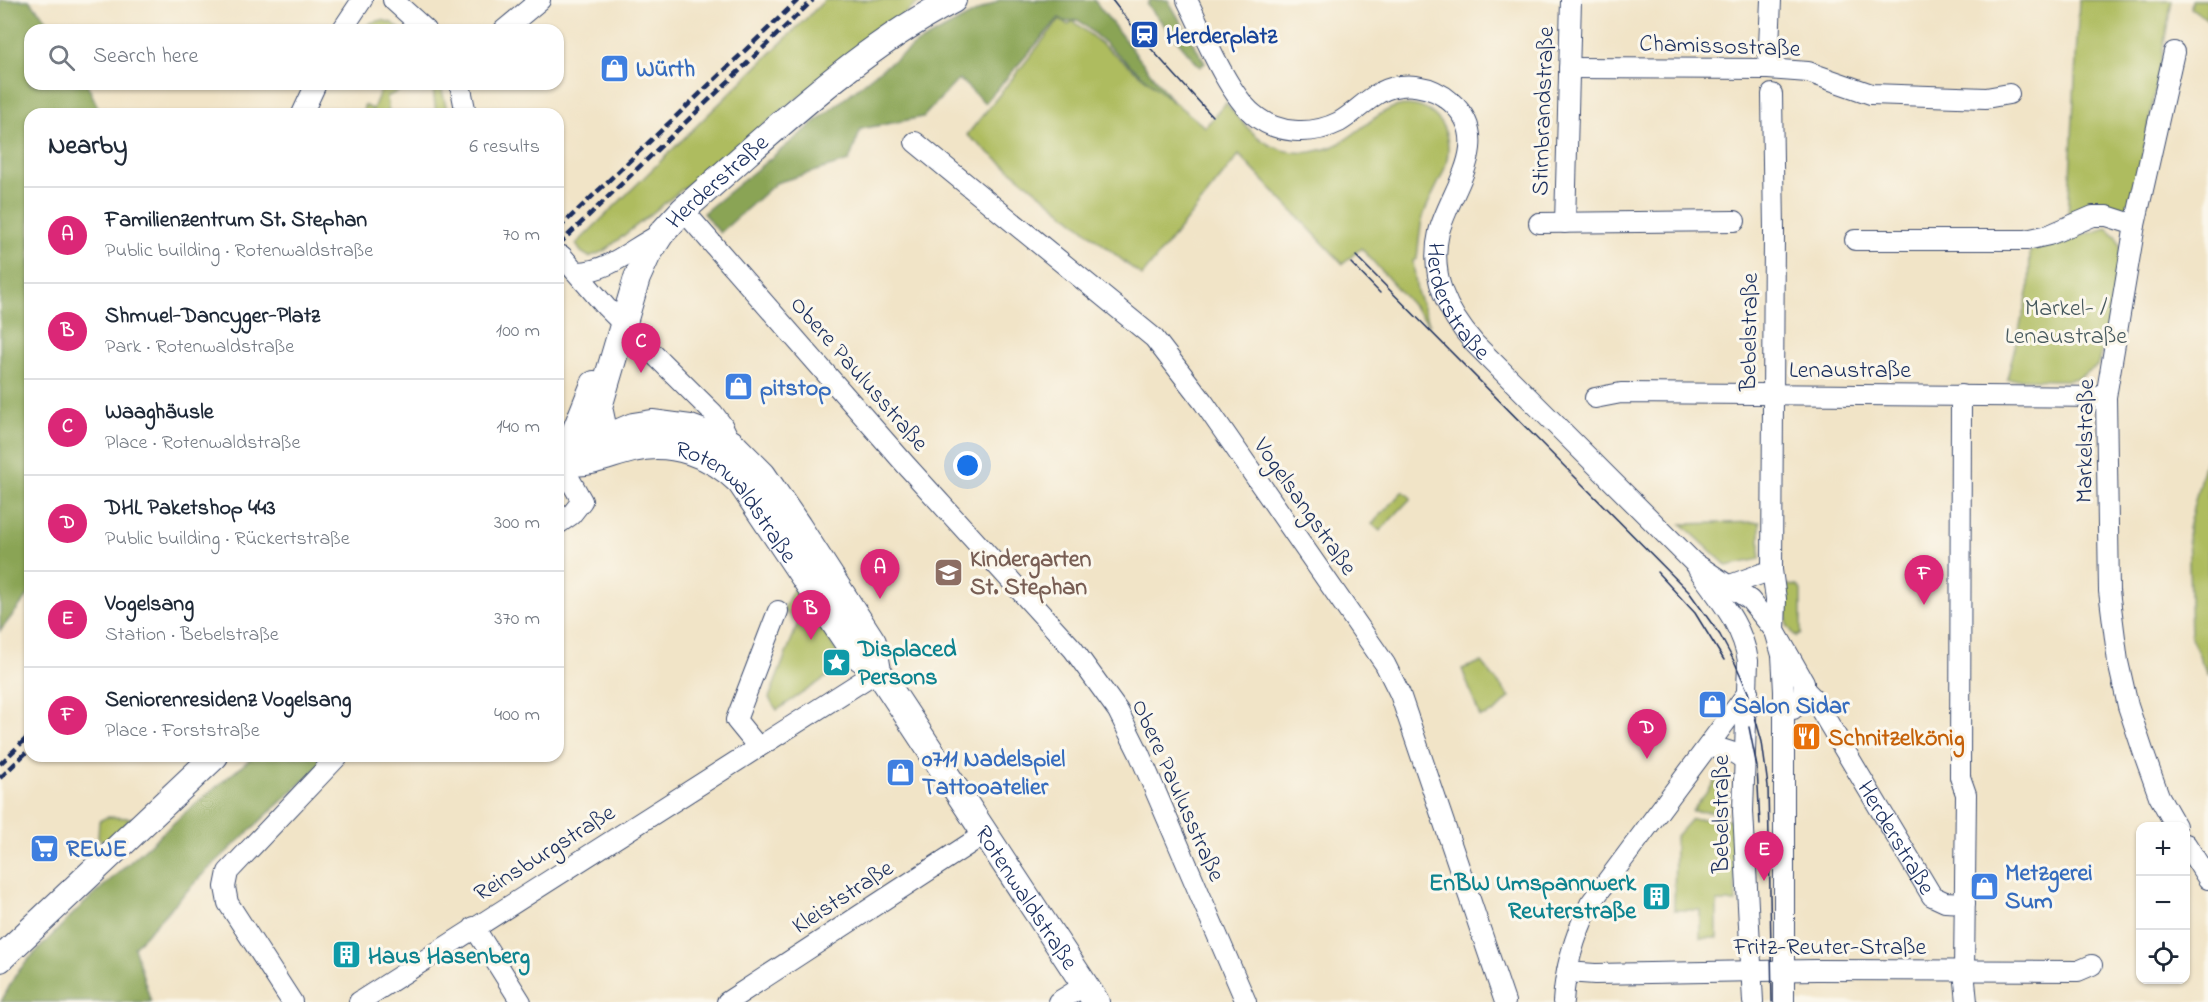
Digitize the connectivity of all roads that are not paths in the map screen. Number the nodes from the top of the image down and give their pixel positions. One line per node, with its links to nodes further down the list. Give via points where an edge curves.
1 (362, 0): 8 (street)
2 (393, 0): 9 (street)
3 (540, 0): 10 (street)
4 (1187, 0): 42 (street, Herderstraße, via 1239,98 1253,115 1269,125 1300,132 1318,129 1338,122 1379,93 1409,85 1435,92 1453,104 1468,127 1471,142 1465,172 1439,232 1439,284 1449,310 1475,344)
5 (1571, 0): 12 (street, Stirnbrandstraße)
6 (1771, 0): 13 (street)
7 (947, 2): 21 (main road, Herderstraße, via 864,57)
8 (346, 24)
9 (419, 24)
10 (511, 24)
11 (2174, 52): 25 (street, Markelstraße)
12 (1569, 68): 13 (street, Chamissostraße); 24 (street, Stirnbrandstraße)
13 (1767, 69): 17 (street, Chamissostraße, via 1808,72 1871,94 1986,98)
14 (313, 90): 18 (street)
15 (461, 90): 19 (street)
16 (1772, 94): 32 (street, Bebelstraße)
17 (2009, 94)
18 (305, 108)
19 (465, 108)
20 (915, 142): 75 (street, Vogelsangstraße, via 1154,338 1204,403 1385,664 1400,694)
21 (683, 210): 26 (main road, Herderstraße); 74 (street, Obere Paulusstraße, via 904,464 1073,649 1098,682 1139,753)
22 (1735, 221): 24 (street)
23 (1539, 223): 24 (street)
24 (1565, 223)
25 (2135, 225): 27 (street, via 2093,216 2049,235 2026,240); 34 (street, Markelstraße)
26 (661, 234): 29 (street, via 613,264); 30 (main road, Herderstraße, via 637,278)
27 (1855, 240)
28 (564, 258): 29 (street, Rotenwaldstraße)
29 (578, 272): 30 (street, Rotenwaldstraße)
30 (624, 324): 31 (main road, Herderstraße); 37 (street, Rotenwaldstraße, via 713,414)
31 (611, 363): 36 (main road, Herderstraße, via 599,407); 39 (main road, via 594,385 570,444)
32 (1772, 394): 33 (street, Lenaustraße); 35 (street, Lenaustraße, via 1621,393); 43 (street, Bebelstraße)
33 (1961, 395): 34 (street, Lenaustraße); 60 (street, via 1960,777 1966,795)
34 (2106, 397): 56 (street, Markelstraße, via 2109,591 2118,662 2145,757)
35 (1595, 398)
36 (604, 433): 37 (main road, Rotenwaldstraße, via 652,423 672,424 708,433); 38 (main road); 39 (main road, Rotenwaldstraße)
37 (731, 444): 41 (main road, Rotenwaldstraße, via 763,476)
38 (636, 448): 39 (main road, Rotenwaldstraße); 41 (main road, Rotenwaldstraße, via 674,448 726,468)
39 (565, 469): 40 (street, via 582,501)
40 (564, 520)
41 (789, 533): 47 (main road, Rotenwaldstraße, via 873,642)
42 (1693, 562): 44 (street, Bebelstraße)
43 (1772, 570): 44 (street); 46 (street, Bebelstraße)
44 (1724, 592): 46 (street, Herderstraße, via 1750,600); 49 (street, Bebelstraße, via 1746,644)
45 (777, 611): 52 (street, via 736,720)
46 (1775, 631): 48 (street, Herderstraße, via 1799,670); 50 (street, Bebelstraße, via 1782,655)
47 (878, 671): 52 (street, Reinsburgstraße); 57 (main road, Rotenwaldstraße)
48 (1805, 690): 50 (street, via 1800,704 1793,709); 60 (street, Herderstraße, via 1932,896 1945,902)
49 (1748, 692): 51 (street); 53 (street, Bebelstraße)
50 (1785, 708): 64 (street, Bebelstraße)
51 (1709, 745): 53 (street); 67 (street, via 1590,904 1578,930)
52 (758, 747): 61 (street, Reinsburgstraße)
53 (1745, 760): 65 (street, Bebelstraße, via 1743,811)
54 (209, 762): 62 (main road)
55 (332, 762): 69 (street, via 228,872 225,887 228,903)
56 (2174, 822)
57 (986, 833): 68 (main road, Rotenwaldstraße); 72 (street, Kleiststraße)
58 (2190, 850): 59 (street)
59 (2208, 879)
60 (1965, 903): 66 (street)
61 (474, 927): 70 (street, Reinsburgstraße); 71 (street)
62 (0, 959)
63 (2092, 965): 66 (street, Fritz-Reuter-Straße, via 2078,971)
64 (1785, 970): 65 (street, Fritz-Reuter-Straße); 66 (street, Fritz-Reuter-Straße); 78 (street, Bebelstraße)
65 (1751, 971): 67 (street, Fritz-Reuter-Straße); 77 (street, Bebelstraße)
66 (1964, 971): 79 (street)
67 (1567, 972): 76 (street)
68 (1090, 993): 73 (street)
69 (292, 1002)
70 (359, 1002)
71 (521, 1002)
72 (727, 1002)
73 (1058, 1002)
74 (1246, 1002)
75 (1505, 1002)
76 (1563, 1002)
77 (1754, 1002)
78 (1784, 1002)
79 (1967, 1002)

